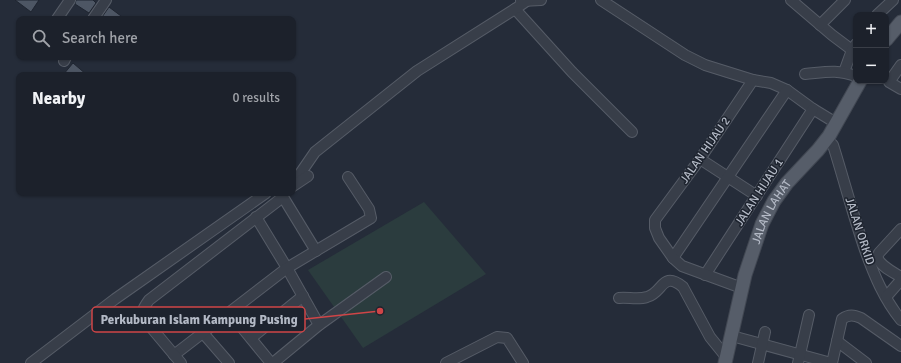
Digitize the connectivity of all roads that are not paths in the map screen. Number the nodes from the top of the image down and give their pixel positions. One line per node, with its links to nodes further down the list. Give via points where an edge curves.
1 (70, 0): 10 (street)
2 (106, 0): 11 (street)
3 (541, 0): 8 (street)
4 (601, 0): 21 (street, via 685,55)
5 (845, 0): 13 (street)
6 (893, 0): 9 (street)
7 (794, 1): 13 (street)
8 (521, 3): 27 (street, via 572,72); 33 (street, via 417,71 314,152)
9 (880, 12)
10 (59, 16)
11 (95, 16)
12 (901, 22): 14 (main road)
13 (820, 25): 15 (street)
14 (889, 36)
15 (853, 46)
16 (854, 48): 18 (street)
17 (901, 65): 23 (street, via 889,82)
18 (844, 72): 19 (street); 20 (street)
19 (805, 74)
20 (853, 75)
21 (753, 80): 24 (street, via 771,83); 29 (street, JALAN HIJAU 2)
22 (858, 84): 26 (main road, JALAN LAHAT)
23 (901, 89)
24 (787, 90): 25 (street); 32 (street)
25 (813, 109): 26 (street); 38 (street, JALAN HIJAU 1)
26 (836, 123): 28 (main road, JALAN LAHAT)
27 (632, 132)
28 (827, 139): 47 (main road, JALAN LAHAT, via 787,183 774,202 762,224); 49 (street, JALAN ORKID, via 833,145 863,243 877,281)
29 (700, 159): 32 (street); 42 (street, JALAN HIJAU 2, via 655,220 659,238)
30 (308, 176): 34 (street)
31 (348, 176): 41 (street, via 370,209 371,218)
32 (728, 177): 38 (street); 42 (street)
33 (296, 179)
34 (296, 182)
35 (262, 196): 65 (street, via 115,298)
36 (283, 196): 39 (street)
37 (285, 196): 41 (street)
38 (757, 196): 44 (street, JALAN HIJAU 1)
39 (256, 217): 43 (street); 62 (street, via 149,300 143,309 144,320)
40 (901, 229): 46 (street, via 877,257 878,261)
41 (316, 251): 43 (street)
42 (673, 258): 44 (street, via 682,266)
43 (287, 268): 48 (street); 51 (street)
44 (705, 275): 47 (street)
45 (386, 277): 54 (street)
46 (901, 279): 49 (street)
47 (742, 288): 57 (main road, JALAN LAHAT)
48 (303, 296): 54 (street); 58 (street)
49 (886, 297): 53 (street, JALAN ORKID)
50 (619, 298): 64 (street, via 647,297 662,284 677,282 683,287 710,337)
51 (230, 312): 56 (street); 58 (street)
52 (809, 316): 63 (street)
53 (901, 320)
54 (319, 325): 68 (street)
55 (765, 332): 60 (street)
56 (203, 333): 62 (street); 67 (street)
57 (732, 336): 60 (street); 64 (main road, JALAN LAHAT)
58 (251, 338): 68 (street)
59 (837, 341): 61 (street, via 842,319 854,315); 72 (street); 73 (street)
60 (762, 345): 63 (street); 71 (street)
61 (901, 346)
62 (174, 355): 66 (street)
63 (799, 359): 72 (street)
64 (726, 360)
65 (30, 363)
66 (181, 363)
67 (229, 363)
68 (272, 363)
69 (446, 363): 70 (street, via 497,337 507,338)
70 (523, 363)
71 (758, 363)
72 (832, 363)
73 (866, 363)

